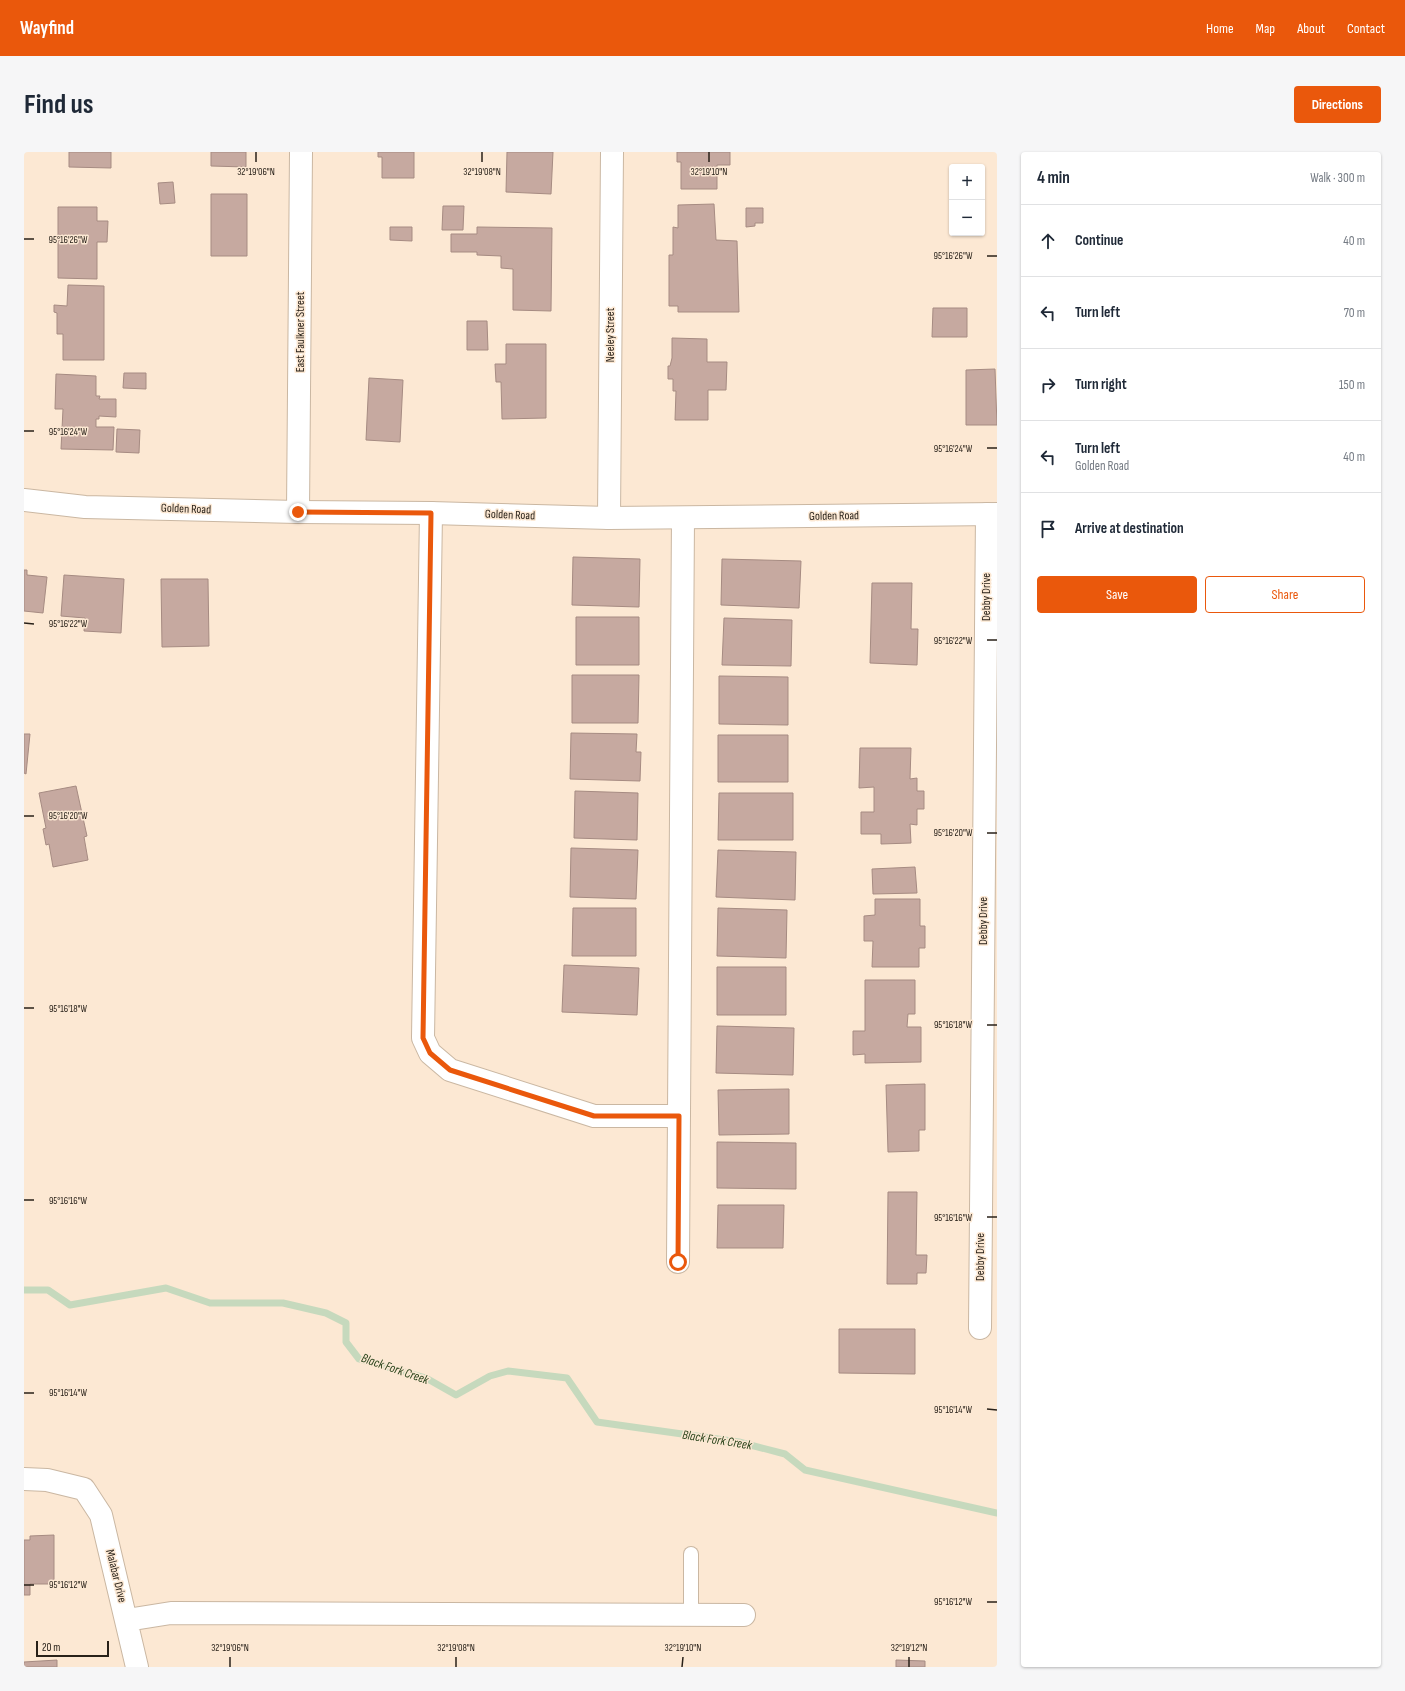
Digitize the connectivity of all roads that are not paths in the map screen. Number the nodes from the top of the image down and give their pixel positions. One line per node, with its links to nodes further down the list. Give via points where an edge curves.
1 (301, 152): 4 (street, East Faulkner Street)
2 (612, 152): 7 (street, Neeley Street)
3 (24, 500): 4 (street, Golden Road, via 85,507)
4 (298, 512): 5 (street, Golden Road)
5 (431, 513): 7 (street, Golden Road); 9 (street, via 423,1038 430,1053 450,1070 594,1116)
6 (992, 514): 8 (street, Golden Road); 10 (street, Debby Drive)
7 (609, 518): 8 (street, Golden Road)
8 (683, 518): 9 (street)
9 (679, 1116): 11 (street)
10 (989, 1164): 12 (street, Debby Drive)
11 (678, 1262)
12 (980, 1328)
13 (24, 1479): 17 (street, Malabar Drive, via 47,1480 84,1489 101,1515)
14 (691, 1554): 15 (lane)
15 (691, 1614): 16 (street); 17 (street, via 171,1613)
16 (744, 1615)
17 (127, 1620): 18 (street, Malabar Drive)
18 (137, 1667)

